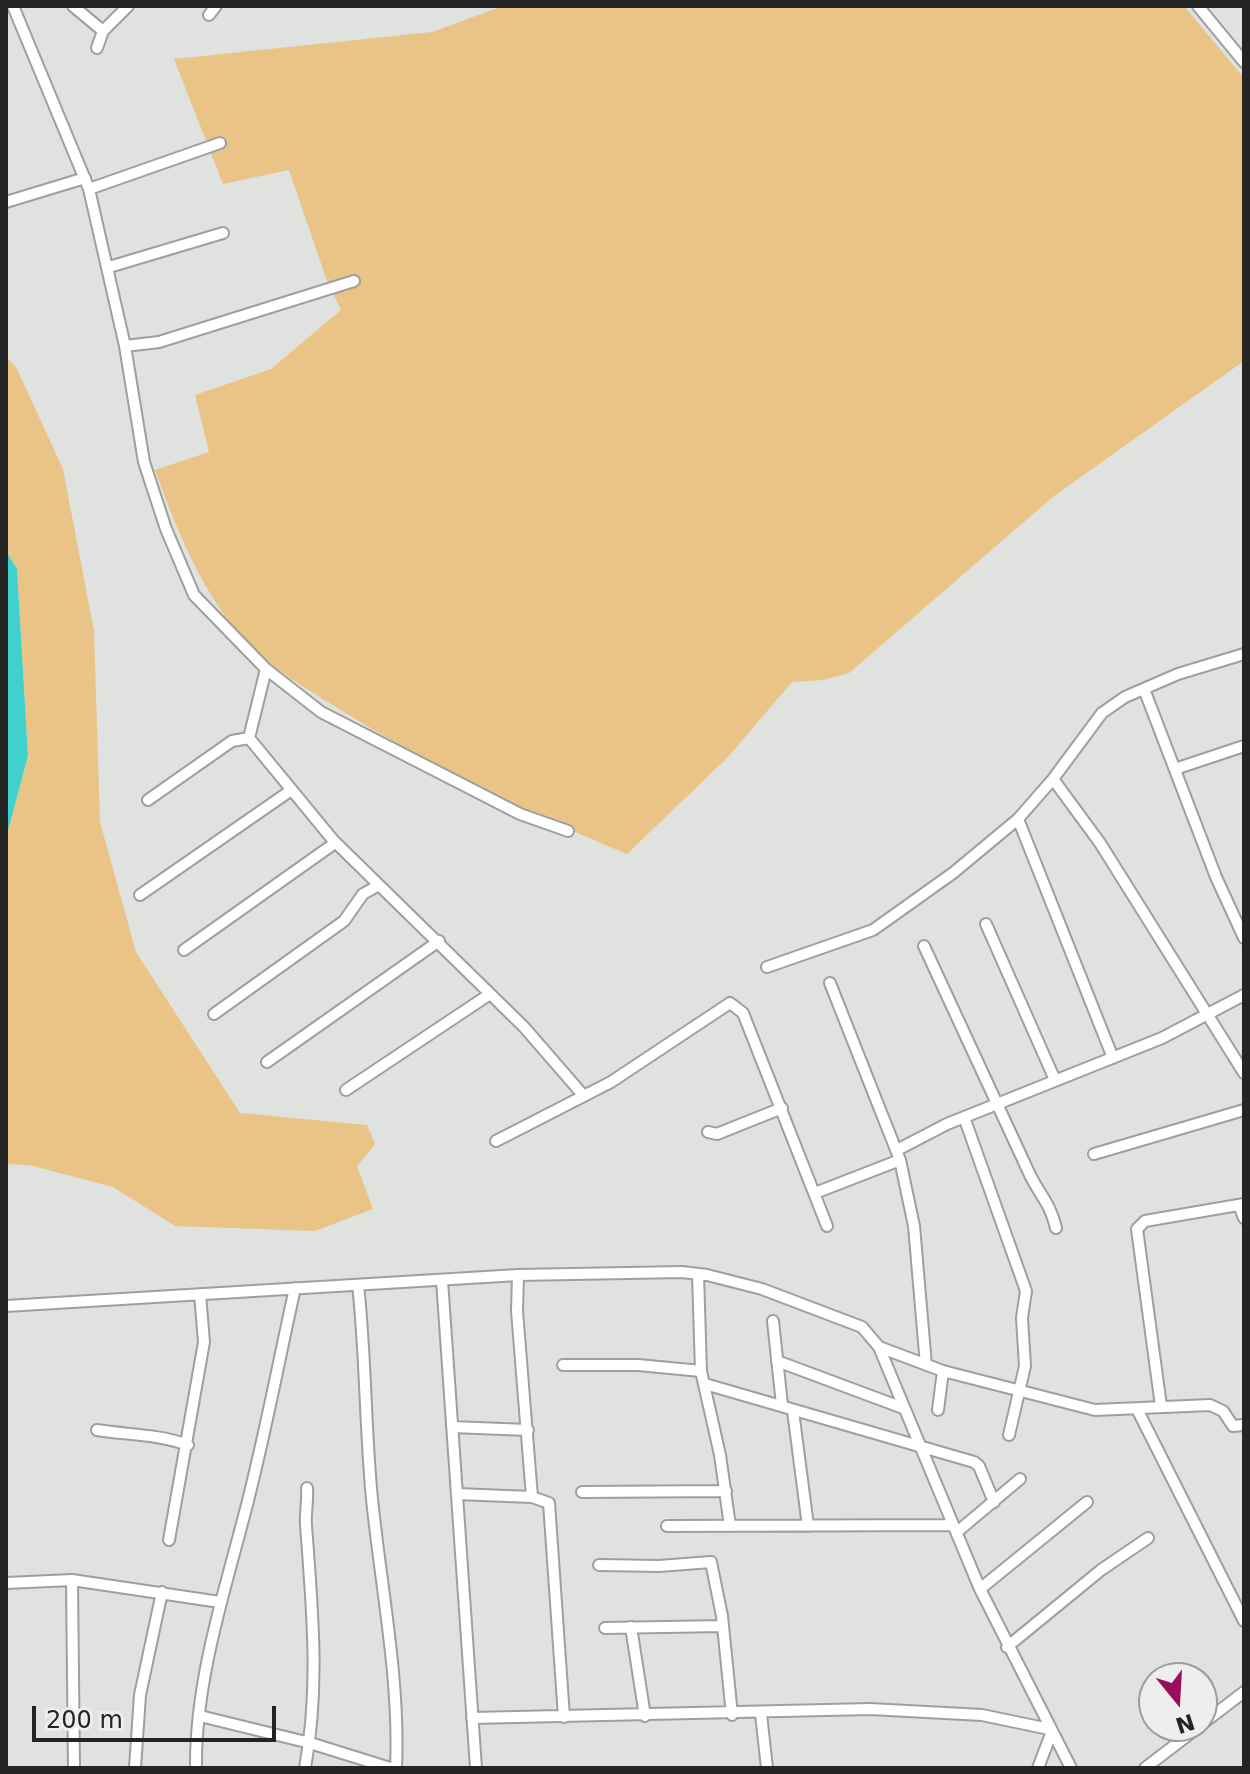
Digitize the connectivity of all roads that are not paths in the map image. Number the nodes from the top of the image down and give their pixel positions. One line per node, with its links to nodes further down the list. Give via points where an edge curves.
1 (13, 6): 9 (street)
2 (73, 6): 5 (street)
3 (128, 6): 5 (street)
4 (1198, 6): 7 (street)
5 (103, 31): 6 (street)
6 (97, 48)
7 (1244, 62)
8 (220, 143): 9 (street)
9 (87, 184): 10 (street); 12 (street)
10 (6, 202)
11 (223, 233): 12 (street)
12 (109, 267): 14 (street)
13 (354, 281): 14 (street, via 159,342)
14 (125, 346): 16 (street, via 144,462 194,595)
15 (1244, 654): 17 (street)
16 (266, 669): 18 (street); 25 (street, via 331,718 520,814)
17 (1144, 689): 20 (street); 21 (street, via 1102,713)
18 (249, 738): 22 (street); 23 (street, via 232,741)
19 (1244, 746): 20 (street)
20 (1175, 769): 30 (street)
21 (1053, 779): 24 (street); 38 (street)
22 (290, 791): 26 (street); 28 (street)
23 (148, 800)
24 (1018, 819): 34 (street, via 873,930); 40 (street)
25 (568, 831)
26 (335, 843): 27 (street); 33 (street)
27 (379, 885): 31 (street); 39 (street, via 363,894 344,921)
28 (140, 895)
29 (986, 924): 43 (street)
30 (1244, 938)
31 (439, 941): 36 (street); 41 (street)
32 (924, 946): 46 (street)
33 (184, 950)
34 (767, 967)
35 (830, 983): 53 (street)
36 (490, 994): 44 (street); 45 (street)
37 (1244, 995): 38 (street)
38 (1208, 1013): 40 (street); 42 (street)
39 (214, 1014)
40 (1113, 1058): 43 (street)
41 (267, 1062)
42 (1244, 1073)
43 (1055, 1080): 46 (street)
44 (346, 1090)
45 (583, 1095): 47 (street, via 631,1070 730,1003 743,1013); 51 (street)
46 (998, 1104): 49 (street); 58 (street, via 1039,1192 1050,1203)
47 (782, 1108): 50 (street, via 717,1134); 54 (street)
48 (1244, 1110): 52 (street)
49 (964, 1117): 53 (street); 74 (street, via 1026,1291 1025,1366)
50 (708, 1132)
51 (496, 1141)
52 (1094, 1154)
53 (898, 1155): 54 (street); 70 (street, via 914,1226)
54 (815, 1193): 57 (street)
55 (1242, 1205): 56 (street); 76 (street, via 1145,1221 1137,1229)
56 (1244, 1218)
57 (827, 1226)
58 (1056, 1228)
59 (698, 1274): 60 (street); 67 (street, via 762,1289 862,1327); 71 (street)
60 (518, 1275): 61 (street); 84 (street)
61 (442, 1280): 62 (street); 82 (street)
62 (358, 1285): 63 (street); 128 (street, via 372,1498 398,1726)
63 (295, 1288): 64 (street); 107 (street)
64 (200, 1294): 65 (street); 86 (street, via 204,1342)
65 (6, 1306)
66 (773, 1321): 68 (street)
67 (879, 1347): 70 (street); 77 (street)
68 (777, 1361): 75 (street); 77 (street)
69 (563, 1365): 71 (street)
70 (926, 1365): 72 (street)
71 (701, 1371): 73 (street)
72 (943, 1371): 74 (street); 79 (street)
73 (705, 1384): 75 (street); 90 (street)
74 (1019, 1391): 78 (street, via 1095,1410); 85 (street)
75 (782, 1405): 80 (street)
76 (1161, 1406): 78 (street); 81 (street, via 1216,1406 1232,1425)
77 (903, 1408): 87 (street)
78 (1137, 1409): 108 (street)
79 (938, 1410)
80 (793, 1411): 87 (street); 98 (street)
81 (1244, 1425)
82 (452, 1427): 84 (street); 92 (street)
83 (97, 1430): 86 (street, via 159,1435)
84 (528, 1430): 93 (street)
85 (1009, 1435)
86 (188, 1445): 101 (street)
87 (922, 1449): 94 (street, via 979,1466); 99 (street)
88 (1020, 1479): 94 (street)
89 (307, 1488): 123 (street, via 314,1655)
90 (726, 1491): 91 (street); 97 (street)
91 (582, 1492)
92 (457, 1494): 93 (street); 120 (street)
93 (532, 1497): 119 (street, via 549,1503)
94 (994, 1502): 99 (street)
95 (1087, 1502): 105 (street)
96 (667, 1526): 97 (street)
97 (730, 1526): 98 (street)
98 (808, 1526): 99 (street)
99 (955, 1529): 105 (street)
100 (1148, 1538): 112 (street)
101 (169, 1540)
102 (599, 1565): 109 (street, via 711,1562)
103 (72, 1580): 104 (street); 106 (street); 124 (street)
104 (6, 1583)
105 (980, 1589): 112 (street)
106 (162, 1592): 107 (street); 125 (street, via 140,1695)
107 (220, 1602): 117 (street)
108 (1244, 1621)
109 (723, 1626): 110 (street); 116 (street)
110 (631, 1627): 111 (street); 118 (street)
111 (605, 1628)
112 (1007, 1647): 121 (street)
113 (1244, 1692): 114 (street)
114 (1218, 1712)
115 (761, 1714): 116 (street); 121 (street, via 870,1709 982,1715); 130 (street)
116 (732, 1715): 118 (street)
117 (200, 1716): 123 (street); 126 (street)
118 (645, 1716): 119 (street)
119 (564, 1717): 120 (street)
120 (472, 1718): 129 (street)
121 (1050, 1732): 131 (street); 132 (street)
122 (1179, 1742): 133 (street)
123 (310, 1743): 127 (street); 128 (street)
124 (74, 1768)
125 (135, 1768)
126 (196, 1768)
127 (305, 1768)
128 (393, 1768)
129 (476, 1768)
130 (767, 1768)
131 (1038, 1768)
132 (1071, 1768)
133 (1145, 1768)

